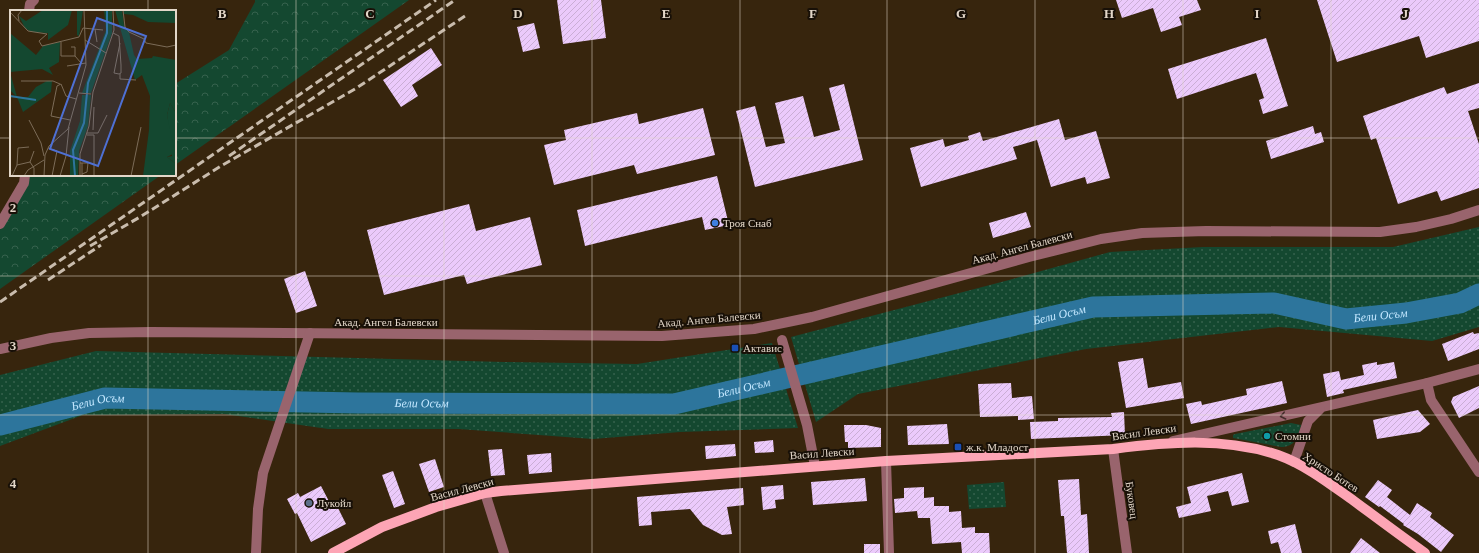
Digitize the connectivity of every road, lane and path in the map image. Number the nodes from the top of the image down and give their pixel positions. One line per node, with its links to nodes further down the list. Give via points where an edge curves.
1 (34, 0): 2 (street)
2 (29, 10)
3 (25, 176): 5 (street, via 24,183)
4 (1479, 210): 6 (street, Акад. Ангел Балевски, via 1416,227 1380,232 1206,231 1142,233 1102,239 812,317 754,329 662,336)
5 (0, 224)
6 (310, 333): 8 (street, Акад. Ангел Балевски, via 89,333); 19 (street, via 265,468 258,509)
7 (782, 340): 16 (street, via 807,425)
8 (0, 349)
9 (1479, 369): 10 (street, Васил Левски)
10 (1427, 383): 11 (street, Васил Левски); 17 (street, via 1432,400)
11 (1321, 408): 12 (street, Васил Левски, one-way to 12); 15 (street, via 1308,421)
12 (1162, 443): 13 (main road, Васил Левски); 15 (main road, Христо Ботев, via 1197,442 1230,445)
13 (1113, 449): 14 (main road, Васил Левски); 23 (street, Буковец)
14 (886, 461): 16 (main road, Васил Левски); 22 (street)
15 (1294, 462): 24 (main road, Христо Ботев, via 1339,490)
16 (815, 466): 18 (main road, Васил Левски)
17 (1479, 472)
18 (485, 493): 20 (main road, Васил Левски, via 436,507 382,527); 21 (street)
19 (256, 553)
20 (333, 553)
21 (504, 553)
22 (889, 553)
23 (1127, 553)
24 (1425, 553)

